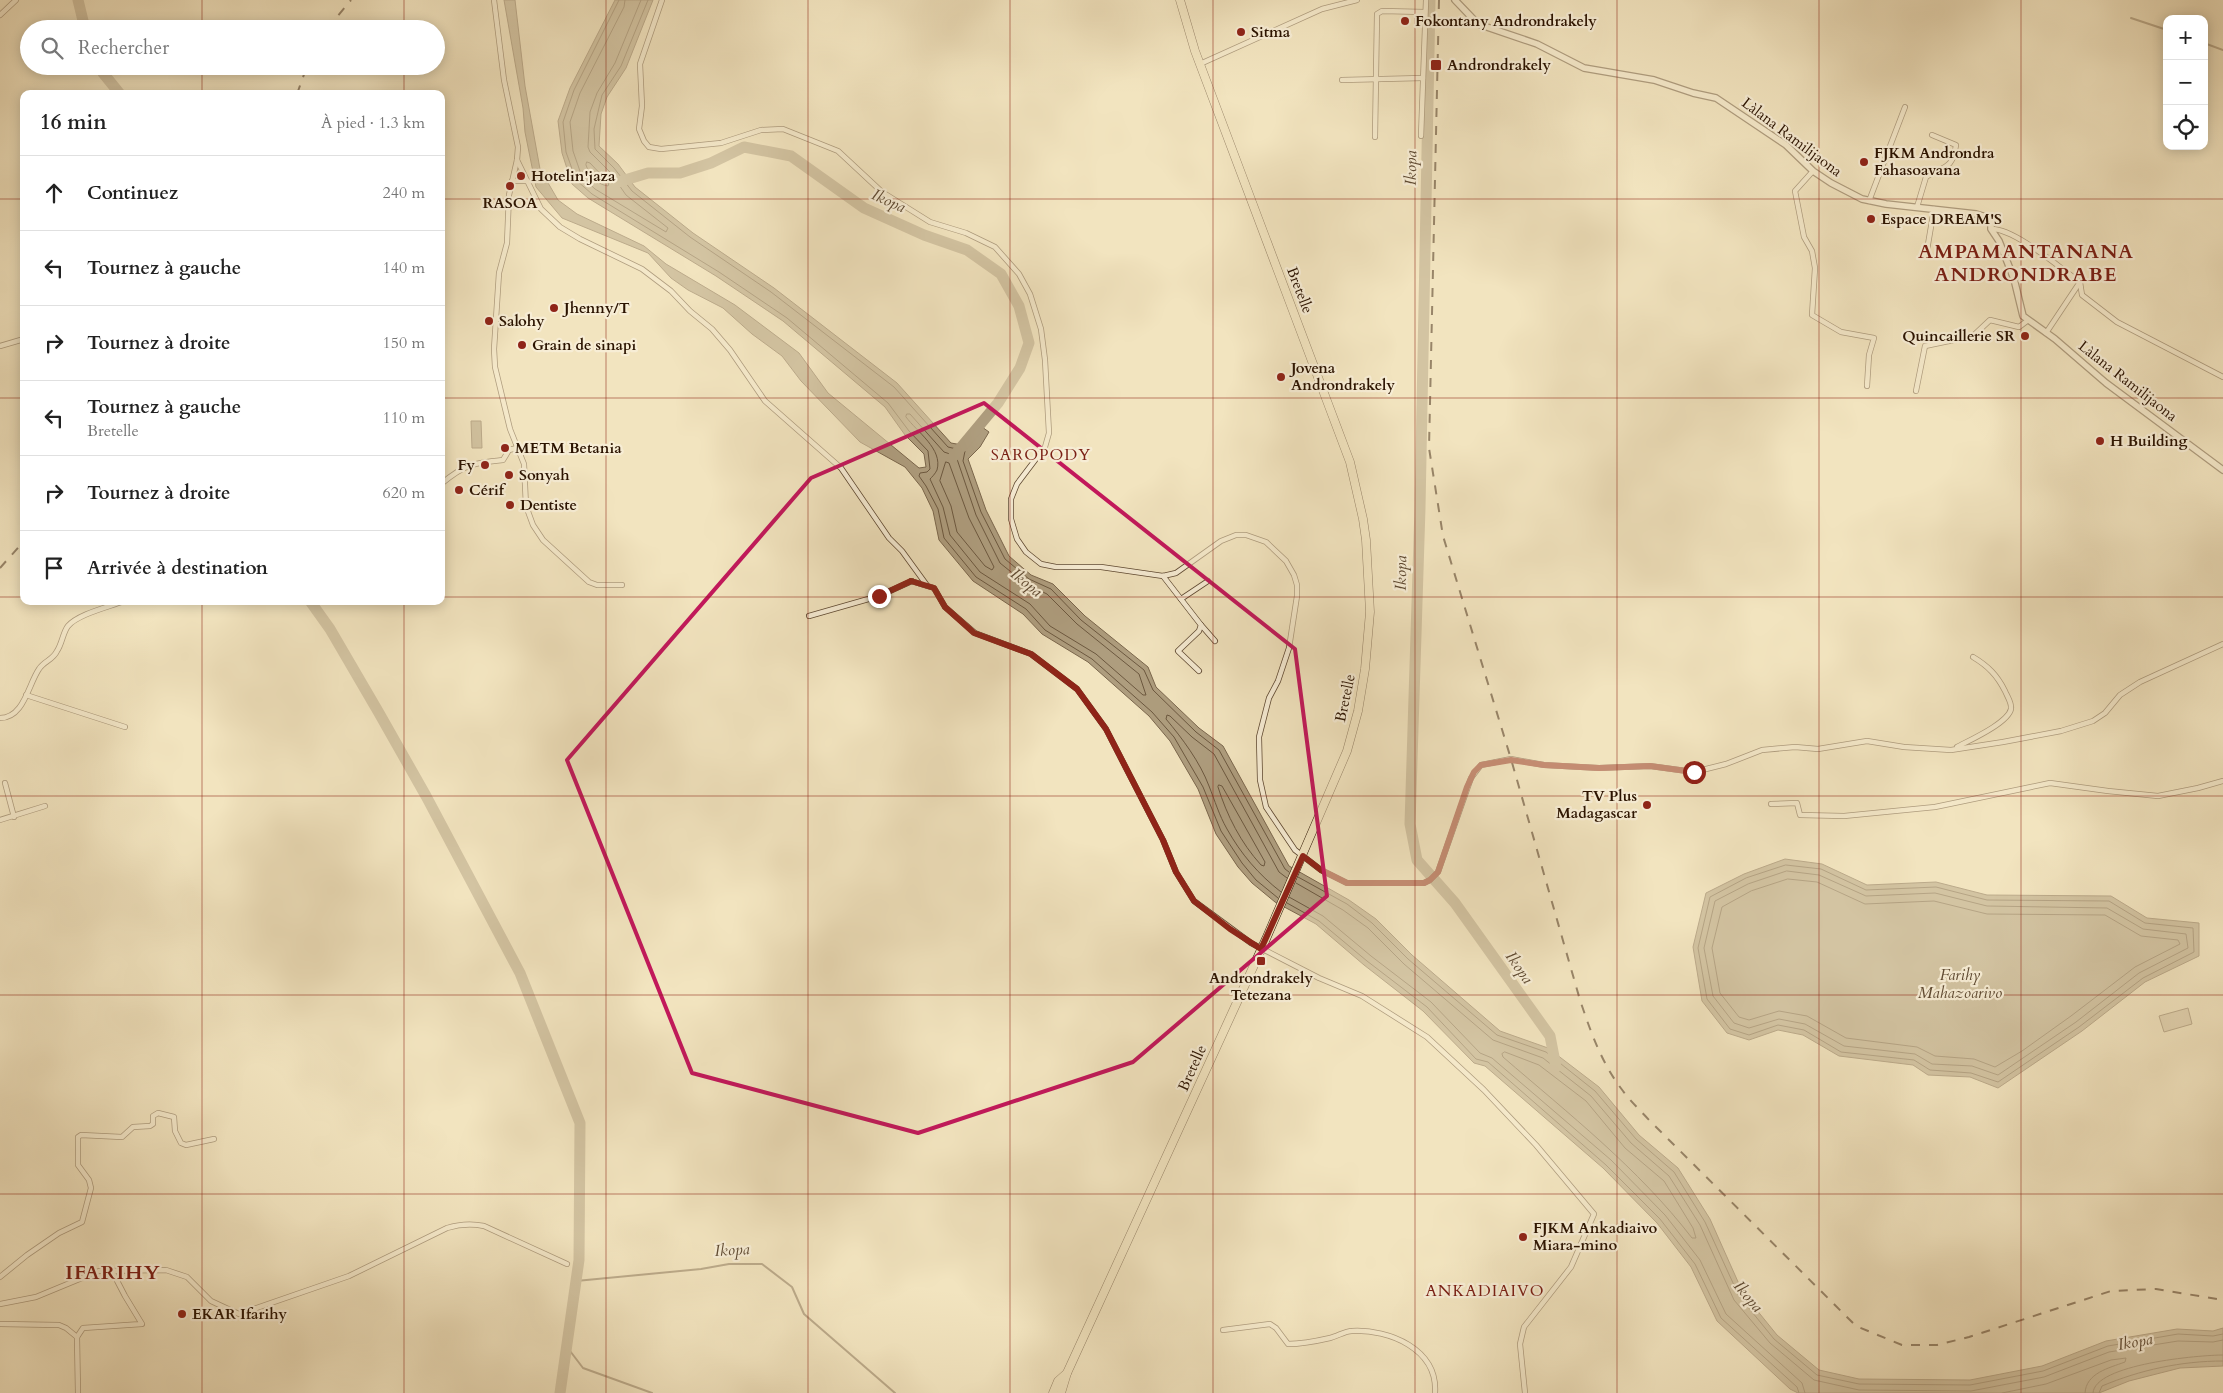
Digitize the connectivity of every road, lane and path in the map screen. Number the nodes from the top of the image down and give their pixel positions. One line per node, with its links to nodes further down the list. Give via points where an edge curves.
1 (16, 0): 9 (street)
2 (494, 0): 18 (street, via 504,80 518,147)
3 (662, 0): 38 (street, via 640,64 642,106 639,128 649,147 661,149 721,143 761,130 783,129 838,151 882,192 930,222 966,233 995,248 1010,262 1030,294 1045,352 1049,433 1045,447 1017,484 1011,499 1010,519 1018,539 1026,552 1041,564 1125,569)
4 (1180, 0): 10 (main road, Bretelle)
5 (1357, 0): 10 (street, via 1322,9)
6 (1426, 0): 8 (street)
7 (1457, 1): 19 (street, Làlana Ramilijaona, via 1478,24 1537,44 1584,68 1654,80 1716,98 1786,145)
8 (1425, 12): 11 (street); 12 (street, via 1382,11 1378,14)
9 (0, 15)
10 (1200, 64): 60 (main road, Bretelle, via 1342,442 1366,540 1370,577 1369,624 1358,712 1342,763)
11 (1423, 78): 12 (street); 16 (street)
12 (1376, 79): 13 (street); 17 (street)
13 (1342, 80)
14 (1905, 107): 22 (street)
15 (1932, 134): 23 (street, via 1953,142 1955,154 1950,164 1926,177)
16 (1421, 136)
17 (1375, 137)
18 (517, 160): 20 (street); 21 (street)
19 (1813, 171): 22 (street, Làlana Ramilijaona, via 1841,190); 33 (street, via 1795,191 1804,237 1812,251 1815,268 1812,315 1841,332 1874,338)
20 (526, 180): 21 (street); 39 (street, via 541,209 560,227 642,269 712,329 765,401 841,468 889,538 928,584)
21 (512, 181): 35 (street, via 508,244 499,273 494,349 501,398)
22 (1869, 201): 23 (street, Làlana Ramilijaona)
23 (1917, 207): 24 (street, Làlana Ramilijaona)
24 (1934, 209): 25 (street, Làlana Ramilijaona, via 1981,214 1989,220); 26 (street)
25 (1991, 229): 27 (street, via 2000,228 2033,247); 28 (street, Làlana Ramilijaona, via 2012,272 2021,312)
26 (1926, 256)
27 (2080, 282): 29 (street); 32 (street, via 2082,295 2117,322)
28 (2027, 321): 29 (street, Làlana Ramilijaona); 34 (street, via 2019,327 1990,320 1973,336 1925,346)
29 (2046, 334): 36 (street, Làlana Ramilijaona)
30 (20, 340): 31 (street)
31 (0, 346)
32 (2223, 377)
33 (1867, 386)
34 (1916, 391)
35 (517, 448): 37 (street, via 509,450 503,460 476,462); 41 (street, via 524,464 526,506 543,540 589,582)
36 (2223, 470)
37 (445, 481)
38 (1163, 576): 42 (street); 60 (street, via 1176,573 1221,541 1236,535 1256,537 1275,549 1294,574 1297,596 1288,648 1269,698 1259,737 1260,780 1266,807)
39 (911, 581): 44 (street, via 879,596); 61 (street, via 934,588 945,607 974,633 1031,654 1077,689 1106,729 1176,872 1194,901)
40 (1208, 581): 42 (street)
41 (622, 585)
42 (1181, 600): 45 (street)
43 (114, 605): 50 (street, via 66,627 56,653 39,669)
44 (809, 616)
45 (1201, 625): 46 (street); 49 (street, via 1178,651)
46 (1215, 641)
47 (2223, 644): 53 (street, via 2140,682 2120,695 2105,713 2093,721 2061,731)
48 (1973, 657): 53 (street, via 1990,667 2011,709 2006,718)
49 (1199, 671)
50 (26, 695): 51 (street, via 11,715); 52 (street)
51 (0, 718)
52 (125, 727)
53 (1951, 750): 60 (street, via 1867,741 1818,749 1762,750 1694,772 1650,766 1599,768 1511,760 1492,762 1481,765 1471,778 1438,872 1430,880 1424,883 1347,883)
54 (2223, 781): 56 (street, via 2158,796 2050,783 1935,808 1844,816 1800,815 1797,803)
55 (5, 784): 58 (street)
56 (1771, 804)
57 (45, 806): 58 (street)
58 (14, 817): 59 (street)
59 (0, 820)
60 (1301, 859): 61 (main road, Bretelle)
61 (1261, 949): 70 (main road, Bretelle); 75 (street, via 1362,996 1427,1037 1536,1144 1594,1214 1571,1267 1524,1327 1520,1344)
62 (214, 1139): 65 (street, via 186,1146 181,1144 175,1131 174,1117 158,1113 153,1116 150,1126 132,1127 122,1137 81,1135 78,1138 78,1165 91,1188 82,1222 59,1233)
63 (567, 1264): 64 (street, via 484,1226 463,1224 447,1228 349,1276 239,1314 211,1301 187,1277 176,1272)
64 (112, 1271): 66 (street, via 99,1271 36,1297); 69 (street, via 142,1324 87,1327)
65 (0, 1277)
66 (0, 1304)
67 (0, 1324): 69 (street, via 59,1325)
68 (1223, 1330): 74 (street, via 1270,1324 1288,1344 1331,1338 1350,1331 1390,1336 1414,1346 1428,1364)
69 (77, 1337): 71 (street)
70 (1067, 1373): 72 (main road, Bretelle, via 1058,1381); 73 (main road, Bretelle)
71 (78, 1393)
72 (1053, 1393)
73 (1061, 1393)
74 (1435, 1393)
75 (1525, 1393)

